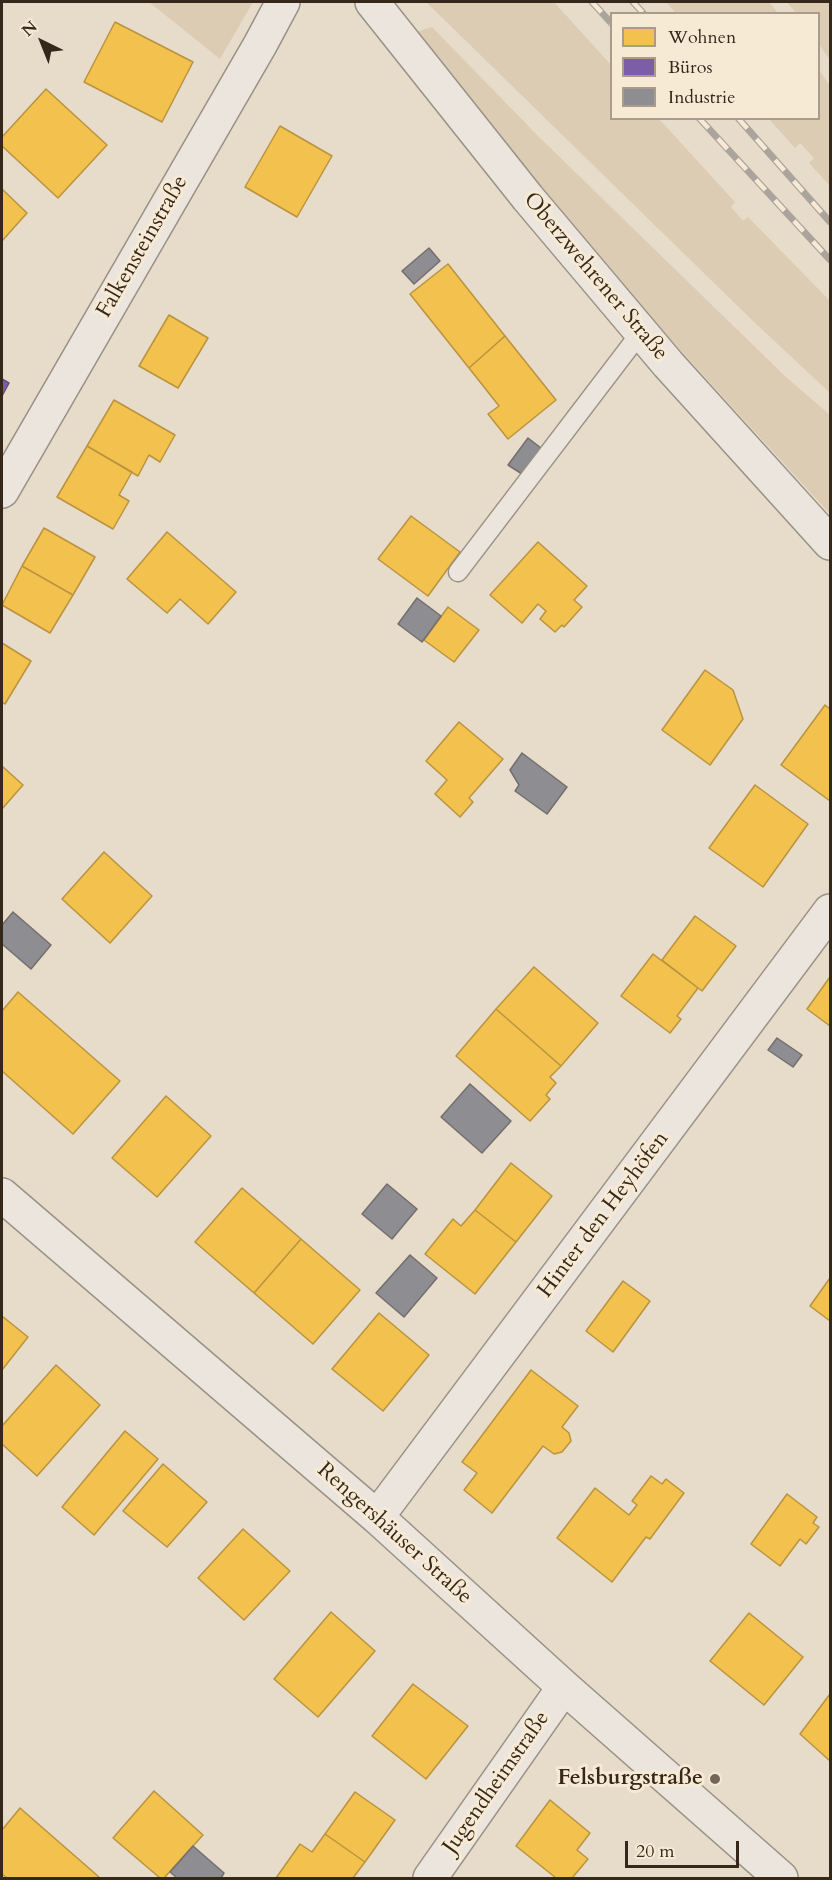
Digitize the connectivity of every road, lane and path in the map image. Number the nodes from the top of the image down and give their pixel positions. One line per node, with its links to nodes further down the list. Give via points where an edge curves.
1 (283, 2): 4 (street, Falkensteinstraße)
2 (372, 2): 3 (street, Oberzwehrener Straße)
3 (641, 332): 5 (street, Oberzwehrener Straße); 6 (lane)
4 (2, 491)
5 (831, 543)
6 (458, 572)
7 (831, 911): 9 (street, Hinter den Heyhöfen)
8 (2, 1195): 9 (street, Rengershäuser Straße)
9 (377, 1518): 10 (street, Rengershäuser Straße)
10 (564, 1687): 11 (street, Jugendheimstraße); 12 (street, Rengershäuser Straße)
11 (430, 1878)
12 (781, 1878)

